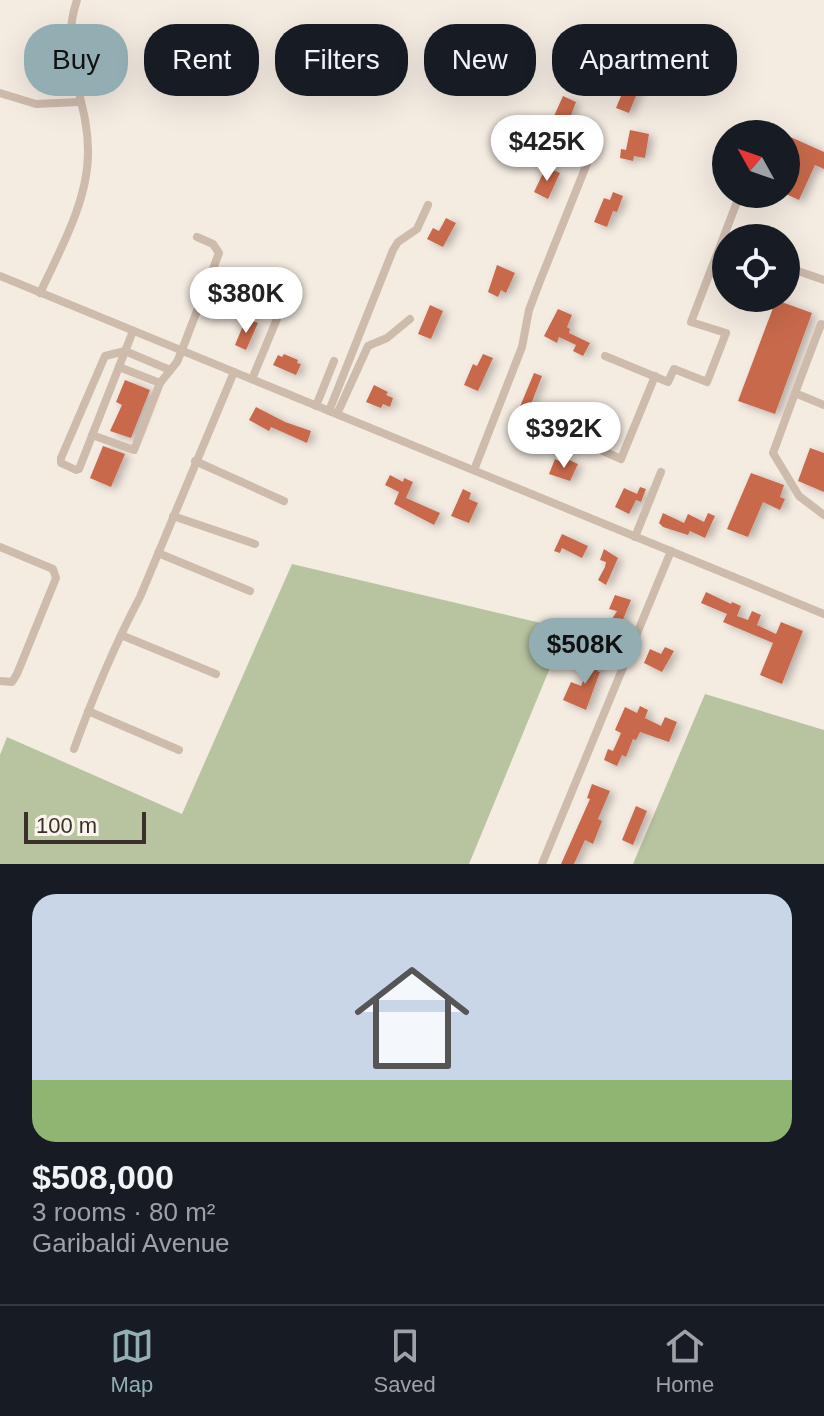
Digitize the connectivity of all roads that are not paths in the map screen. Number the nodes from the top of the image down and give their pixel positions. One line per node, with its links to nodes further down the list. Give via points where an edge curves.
1 (77, 0): 3 (street, via 69,36)
2 (0, 93): 3 (street, via 36,104)
3 (79, 102): 11 (street, via 87,131 87,171)
4 (594, 146): 33 (street)
5 (428, 205): 29 (street, via 417,229 393,250)
6 (197, 237): 16 (street, via 219,253)
7 (712, 267): 23 (street, via 691,322 726,333 707,382 674,369 668,382)
8 (800, 272): 10 (street)
9 (0, 276): 11 (street)
10 (824, 280)
11 (40, 293): 15 (street)
12 (279, 314): 24 (street)
13 (410, 319): 29 (street, via 368,346)
14 (823, 321): 26 (street)
15 (133, 331): 16 (street); 17 (street)
16 (182, 350): 21 (street); 22 (street)
17 (125, 351): 20 (street); 21 (street); 30 (street, via 110,353 102,361 61,463 78,471)
18 (605, 356): 23 (street)
19 (334, 361): 28 (street)
20 (119, 367): 25 (street); 30 (street)
21 (170, 370): 25 (street)
22 (234, 372): 24 (street); 32 (street)
23 (655, 376): 31 (street, via 621,459)
24 (252, 379): 28 (street)
25 (160, 383): 30 (street, via 134,450)
26 (795, 393): 27 (street); 36 (street, via 773,453 799,496)
27 (824, 405)
28 (316, 406): 29 (street)
29 (333, 413): 33 (street)
30 (92, 435)
31 (601, 450)
32 (195, 461): 35 (street); 37 (street)
33 (474, 470): 38 (street)
34 (661, 472): 38 (street)
35 (284, 501)
36 (824, 515)
37 (173, 516): 39 (street); 42 (street)
38 (635, 537): 41 (street)
39 (255, 544)
40 (0, 547): 47 (street, via 53,569 56,578 17,674 12,682)
41 (671, 551): 44 (street); 51 (street)
42 (158, 553): 43 (street); 45 (street)
43 (250, 591)
44 (824, 614)
45 (121, 635): 46 (street); 48 (street)
46 (216, 674)
47 (0, 681)
48 (88, 711): 49 (street); 50 (street)
49 (74, 749)
50 (179, 750)
51 (542, 864)

